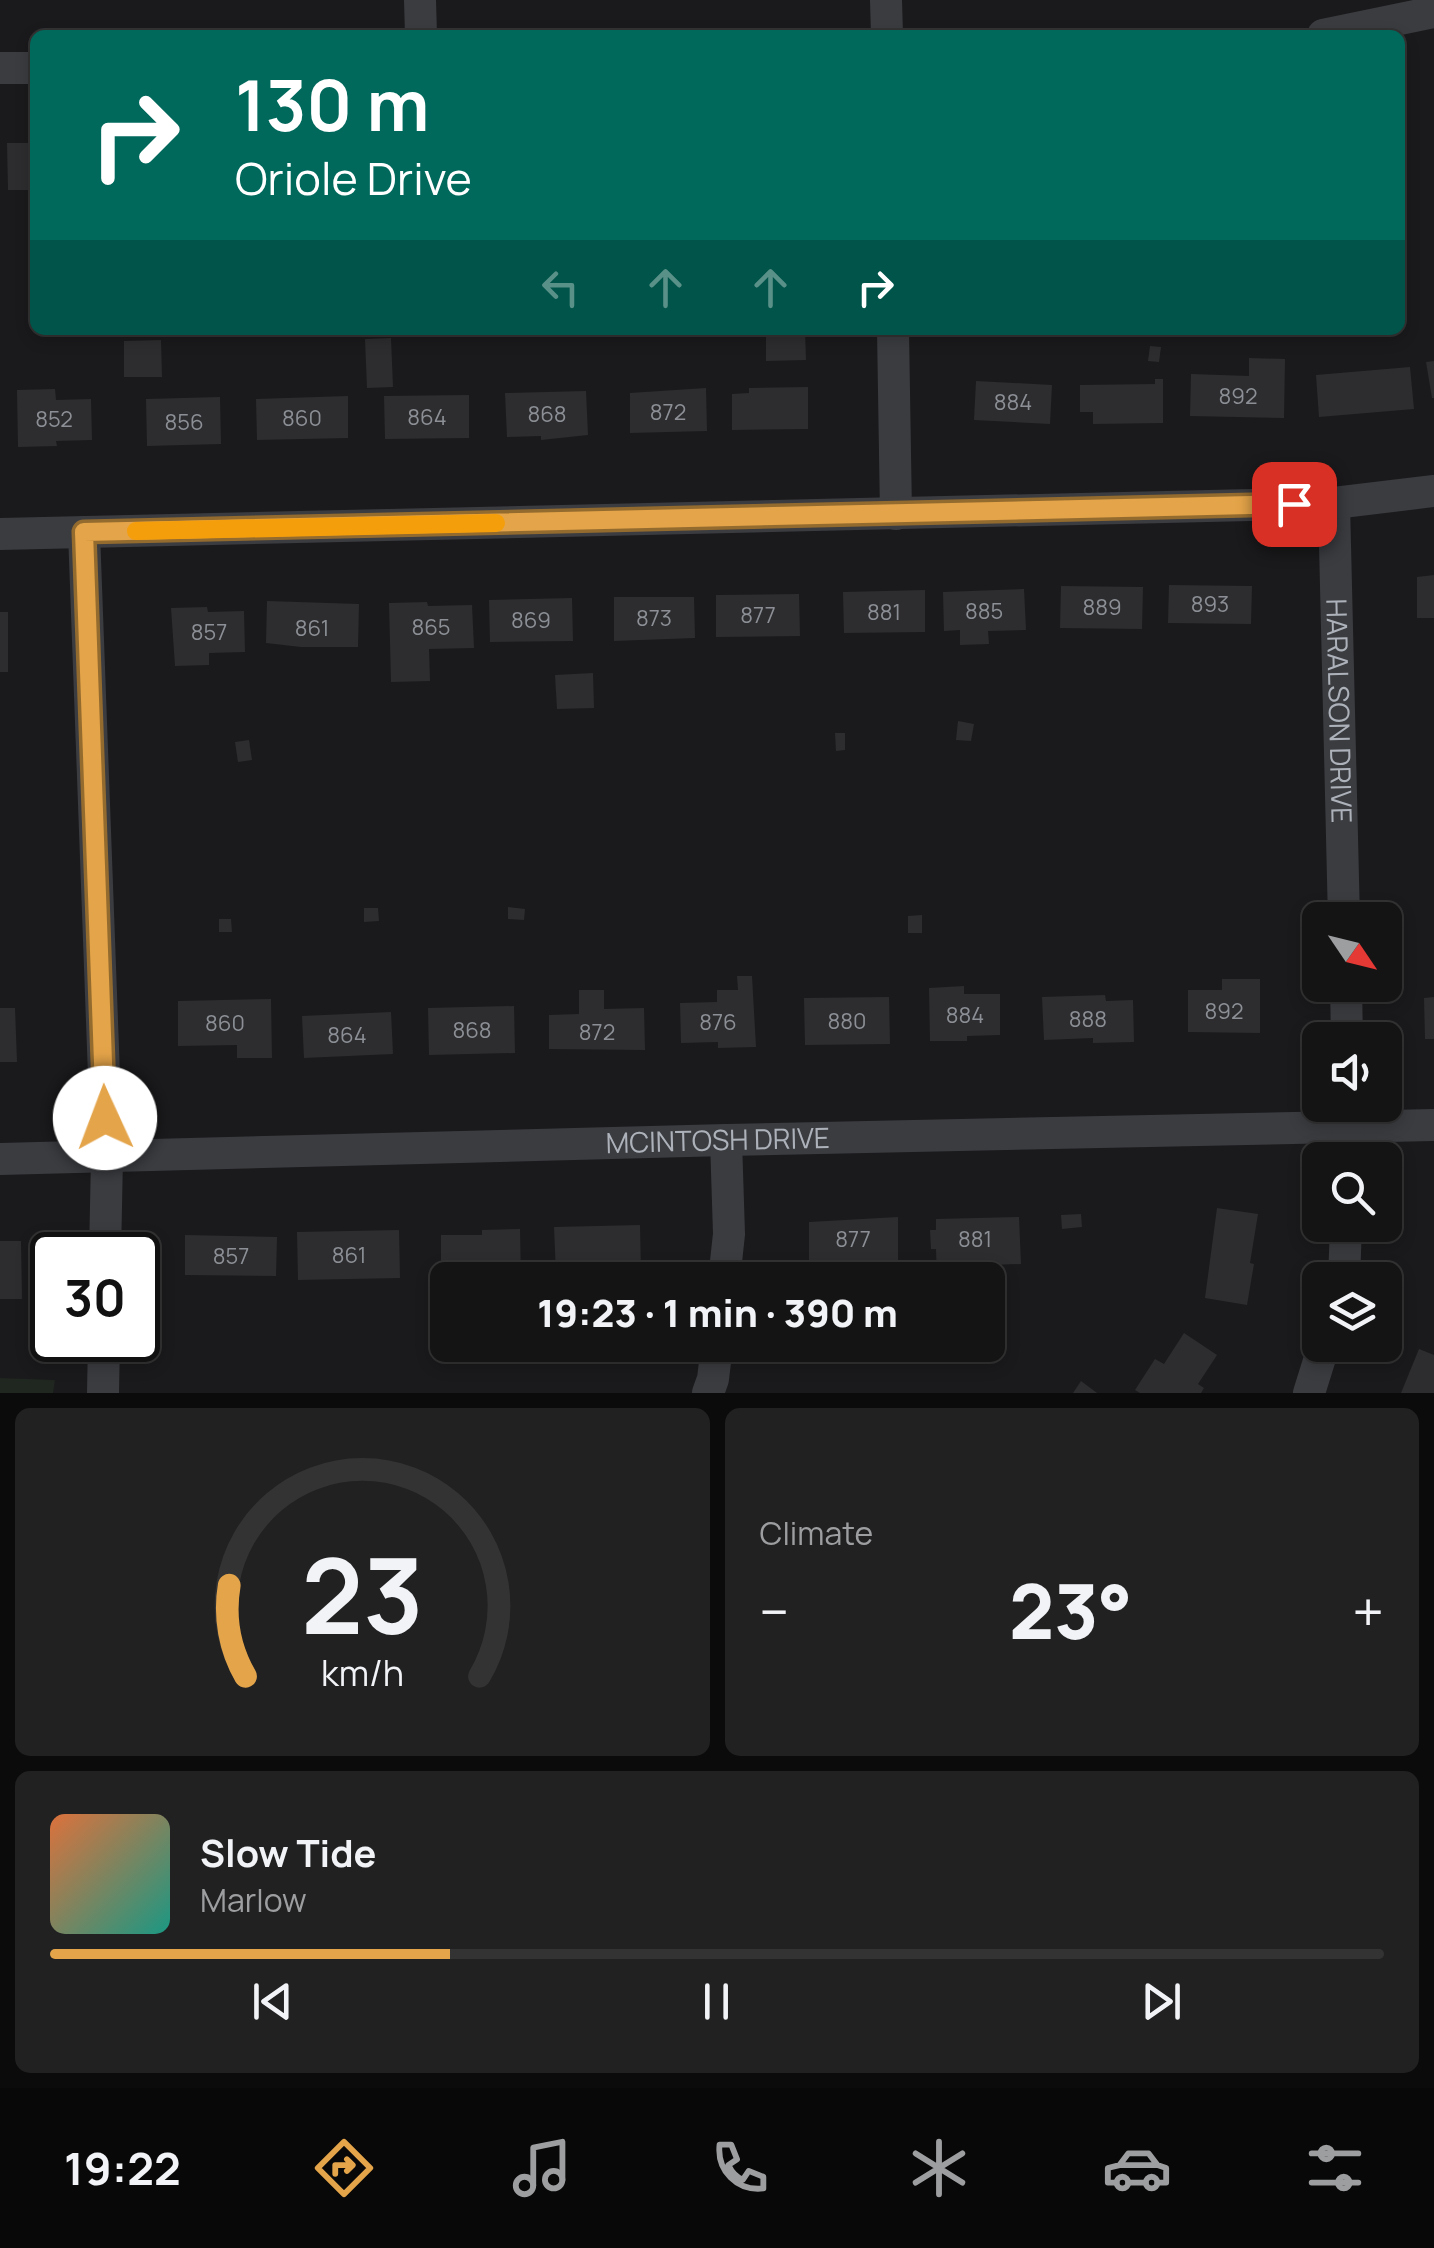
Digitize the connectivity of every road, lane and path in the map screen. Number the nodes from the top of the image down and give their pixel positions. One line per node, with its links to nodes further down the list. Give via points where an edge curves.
1 (420, 0): 4 (street)
2 (886, 0): 5 (street)
3 (1434, 12): 6 (street)
4 (421, 30)
5 (886, 30)
6 (1347, 30)
7 (0, 68): 8 (street)
8 (30, 68)
9 (893, 335): 12 (street)
10 (1434, 491): 11 (street)
11 (1334, 503): 12 (street); 15 (street, HARALSON DRIVE)
12 (896, 514): 13 (street)
13 (84, 532): 14 (street); 20 (street)
14 (0, 534)
15 (1344, 902)
16 (1302, 1118): 19 (street, MCINTOSH DRIVE)
17 (1400, 1122): 18 (street, MCINTOSH DRIVE)
18 (1434, 1126)
19 (726, 1140): 20 (street, MCINTOSH DRIVE); 23 (street)
20 (107, 1157): 21 (street, MCINTOSH DRIVE); 22 (street)
21 (0, 1158)
22 (105, 1232)
23 (726, 1262)
24 (104, 1362): 27 (street)
25 (715, 1362): 28 (street)
26 (1318, 1362): 29 (street)
27 (103, 1393)
28 (708, 1393)
29 (1308, 1393)

